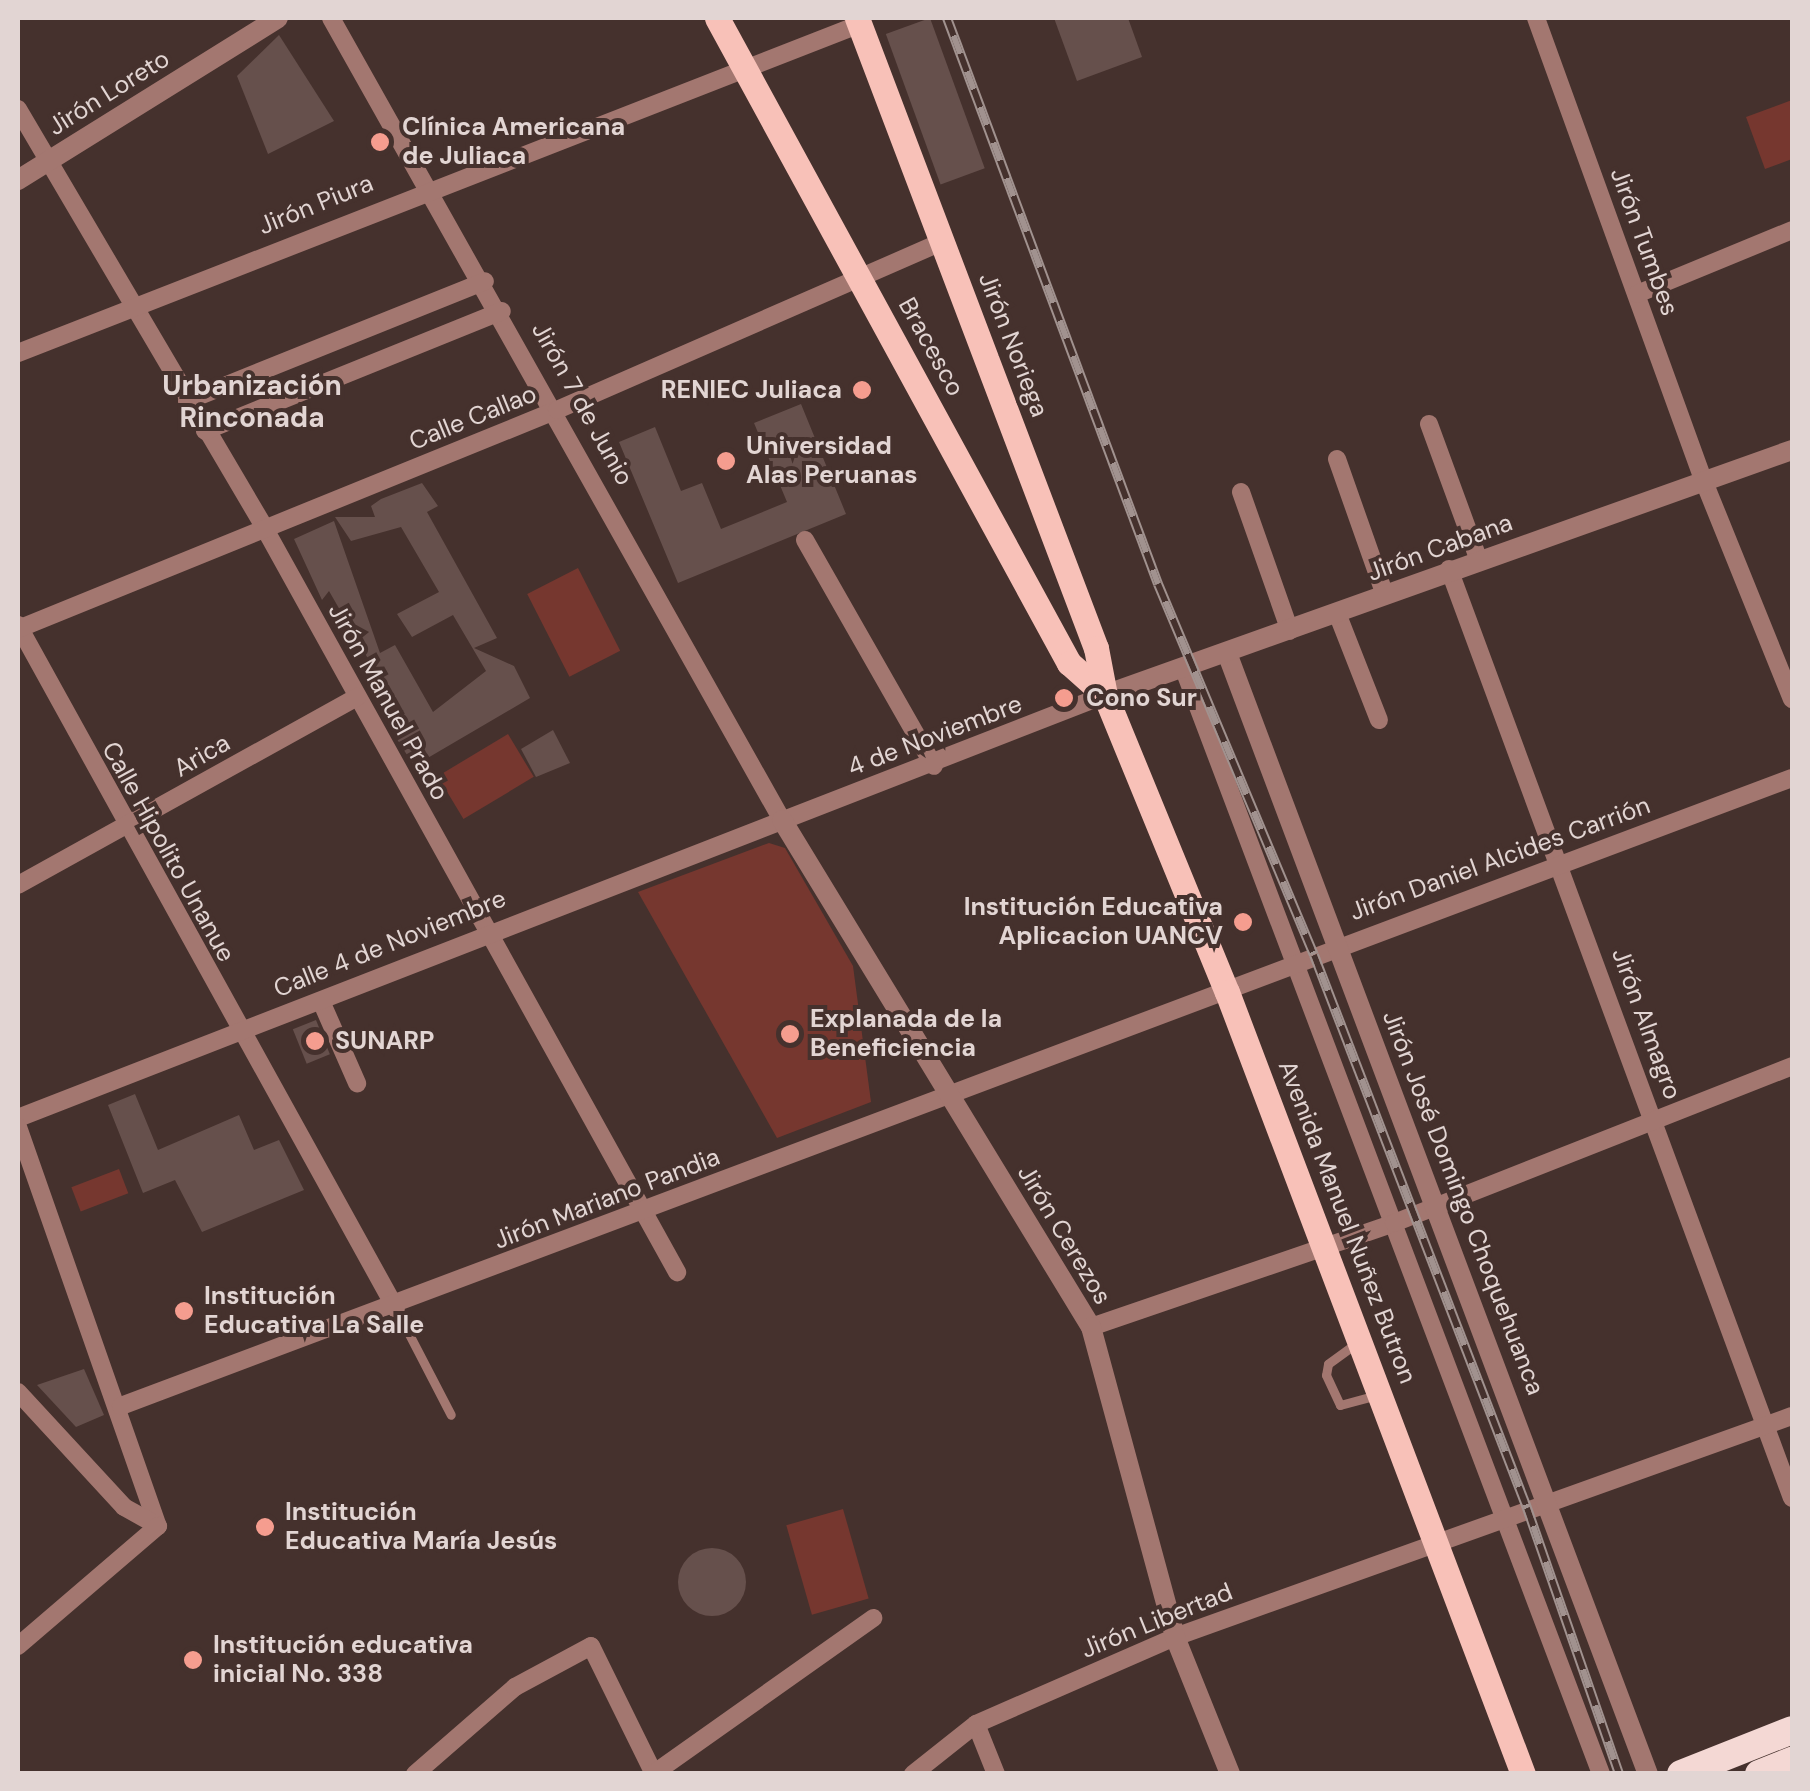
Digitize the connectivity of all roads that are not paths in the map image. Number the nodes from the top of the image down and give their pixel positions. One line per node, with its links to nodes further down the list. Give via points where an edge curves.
1 (278, 18): 8 (street, Jirón Loreto)
2 (330, 18): 10 (street, Jirón 7 de Junio)
3 (717, 18): 6 (main road, Bracesco)
4 (1536, 18): 15 (street, Jirón Tumbes)
5 (858, 21): 6 (street, Jirón Piura); 12 (main road, Jirón Noriega)
6 (744, 68): 10 (street, Jirón Piura); 13 (main road, Bracesco)
7 (18, 110): 8 (street, Jirón Manuel Prado)
8 (46, 161): 9 (street, Jirón Loreto); 16 (street, Jirón Manuel Prado)
9 (18, 180)
10 (431, 186): 14 (street, Jirón 7 de Junio); 16 (street, Jirón Piura)
11 (1792, 230): 15 (street)
12 (942, 242): 13 (street, Calle Callao); 37 (main road, Jirón Noriega, via 1096,648)
13 (859, 278): 20 (street, Calle Callao); 37 (main road, Bracesco, via 1069,663)
14 (485, 281): 17 (street, Jirón 7 de Junio); 19 (street)
15 (1636, 294): 25 (street, Jirón Tumbes)
16 (130, 307): 18 (street, Jirón Piura); 19 (street, Jirón Manuel Prado)
17 (502, 311): 20 (street, Jirón 7 de Junio); 22 (street)
18 (18, 354)
19 (187, 401): 22 (street, Jirón Manuel Prado)
20 (557, 410): 27 (street, Calle Callao); 43 (street, Jirón 7 de Junio)
21 (1428, 424): 29 (street)
22 (205, 430): 27 (street, Jirón Manuel Prado)
23 (1792, 450): 25 (street, Jirón Cabana)
24 (1337, 459): 31 (street)
25 (1705, 484): 29 (street, Jirón Cabana); 39 (street, Jirón Tumbes)
26 (1241, 492): 34 (street)
27 (264, 529): 33 (street, Calle Callao); 38 (street, Jirón Manuel Prado)
28 (805, 540): 41 (street)
29 (1478, 558): 30 (street, Jirón Cabana)
30 (1450, 569): 31 (street, Jirón Cabana); 45 (street, Jirón Almagro)
31 (1384, 595): 32 (street, Jirón Cabana)
32 (1337, 613): 34 (street, Jirón Cabana); 40 (street)
33 (18, 628): 44 (street, Calle Hipolito Unanue)
34 (1290, 631): 35 (street, Jirón Cabana)
35 (1227, 653): 36 (street, Jirón Cabana); 48 (street, Jirón José Domingo Choquehuanca)
36 (1183, 667): 37 (street, Jirón Cabana); 49 (street)
37 (1105, 695): 41 (street, 4 de Noviembre); 50 (main road, Avenida Manuel Nuñez Butron)
38 (357, 697): 44 (street, Arica); 47 (street, Jirón Manuel Prado)
39 (1792, 699)
40 (1378, 720)
41 (934, 766): 43 (street, 4 de Noviembre)
42 (1792, 778): 45 (street, Jirón Daniel Alcides Carrión)
43 (782, 820): 47 (street, Calle 4 de Noviembre); 55 (street, Jirón Cerezos)
44 (126, 828): 46 (street, Arica); 52 (street, Calle Hipolito Unanue)
45 (1560, 865): 48 (street, Jirón Daniel Alcides Carrión); 57 (street, Jirón Almagro)
46 (18, 885)
47 (484, 930): 51 (street, Calle 4 de Noviembre); 60 (street, Jirón Manuel Prado)
48 (1339, 944): 49 (street, Jirón Daniel Alcides Carrión); 59 (street, Jirón José Domingo Choquehuanca)
49 (1298, 962): 50 (street, Jirón Daniel Alcides Carrión); 61 (street)
50 (1227, 992): 55 (street, Jirón Mariano Pandia); 62 (main road, Avenida Manuel Nuñez Butron)
51 (321, 1002): 52 (street, Calle 4 de Noviembre); 54 (street)
52 (239, 1032): 56 (street, Calle 4 de Noviembre); 64 (street, Calle Hipolito Unanue)
53 (1792, 1066): 57 (street)
54 (357, 1083)
55 (952, 1099): 60 (street, Jirón Mariano Pandia); 65 (street, Jirón Cerezos)
56 (18, 1118)
57 (1655, 1120): 59 (street); 72 (street, Jirón Almagro)
58 (18, 1127): 69 (street)
59 (1438, 1206): 61 (street); 74 (street, Jirón José Domingo Choquehuanca)
60 (646, 1207): 63 (street, Jirón Manuel Prado); 64 (street, Jirón Mariano Pandia)
61 (1394, 1223): 62 (street); 75 (street)
62 (1324, 1246): 65 (street); 66 (main road, Avenida Manuel Nuñez Butron)
63 (677, 1272)
64 (396, 1309): 69 (street, Jirón Mariano Pandia); 70 (lane)
65 (1090, 1327): 79 (street, Jirón Cerezos)
66 (1360, 1340): 68 (main road, Avenida Manuel Nuñez Butron); 68 (lane, via 1328,1364 1334,1403)
67 (18, 1392): 76 (street, via 124,1508)
68 (1380, 1394): 77 (main road, Avenida Manuel Nuñez Butron)
69 (122, 1406): 76 (street)
70 (451, 1414)
71 (1792, 1416): 72 (street, Jirón Libertad)
72 (1765, 1426): 73 (street, Jirón Almagro); 74 (street, Jirón Libertad)
73 (1792, 1498)
74 (1548, 1502): 75 (street, Jirón Libertad); 91 (street, Jirón José Domingo Choquehuanca)
75 (1506, 1514): 77 (street, Jirón Libertad); 90 (street)
76 (158, 1526): 80 (street)
77 (1435, 1542): 79 (street, Jirón Libertad); 89 (main road, Avenida Manuel Nuñez Butron)
78 (873, 1618): 84 (street)
79 (1175, 1637): 81 (street, Jirón Libertad); 88 (street, Jirón Cerezos)
80 (18, 1646)
81 (976, 1724): 86 (street, Jirón Libertad); 87 (street)
82 (1792, 1730): 92 (highway)
83 (1792, 1761): 93 (highway)
84 (653, 1773): 85 (street, via 592,1646 515,1687)
85 (416, 1774)
86 (913, 1774)
87 (996, 1774)
88 (1230, 1774)
89 (1523, 1774)
90 (1601, 1774)
91 (1648, 1774)
92 (1681, 1774)
93 (1759, 1774)

